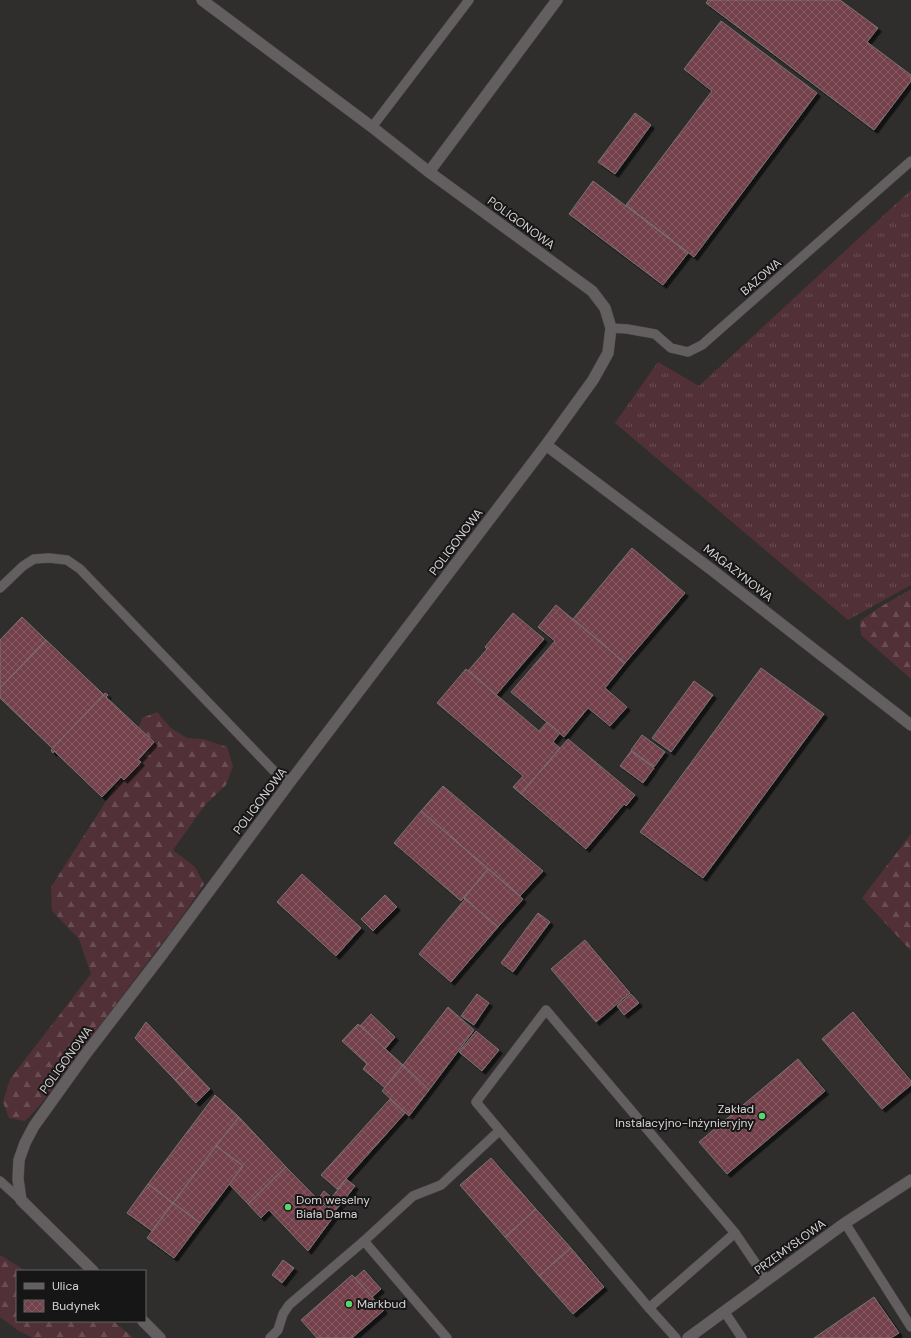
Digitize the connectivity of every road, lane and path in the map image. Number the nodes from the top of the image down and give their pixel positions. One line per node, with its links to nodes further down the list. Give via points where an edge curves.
1 (202, 0): 4 (street, POLIGONOWA)
2 (469, 0): 4 (lane)
3 (557, 0): 6 (street)
4 (372, 128): 6 (street, POLIGONOWA)
5 (911, 161): 7 (lane, BAZOWA, via 702,345 688,352 671,348 655,334)
6 (429, 172): 7 (street, POLIGONOWA, via 592,291 605,308)
7 (611, 328): 8 (street, POLIGONOWA, via 608,353 593,380)
8 (546, 446): 10 (street, MAGAZYNOWA, via 712,570); 11 (street, POLIGONOWA)
9 (0, 588): 11 (lane, via 34,559 67,560 80,569 274,771)
10 (911, 725)
11 (290, 782): 15 (street, POLIGONOWA, via 34,1126 19,1160)
12 (499, 1131): 17 (lane, via 476,1102 546,1010); 18 (lane, via 441,1186 413,1196); 21 (lane)
13 (911, 1180): 16 (street, PRZEMYSŁOWA)
14 (0, 1181): 15 (lane)
15 (21, 1200): 19 (street)
16 (844, 1223): 20 (street, PRZEMYSŁOWA); 24 (lane)
17 (735, 1233): 20 (lane); 21 (lane)
18 (364, 1241): 26 (lane, via 289,1305 278,1330); 27 (lane)
19 (92, 1270)
20 (767, 1280): 22 (street, PRZEMYSŁOWA)
21 (649, 1308): 28 (lane)
22 (724, 1311): 29 (street, PRZEMYSŁOWA); 30 (lane)
23 (144, 1322): 25 (street)
24 (911, 1327)
25 (160, 1338)
26 (270, 1338)
27 (447, 1338)
28 (676, 1338)
29 (688, 1338)
30 (742, 1338)

